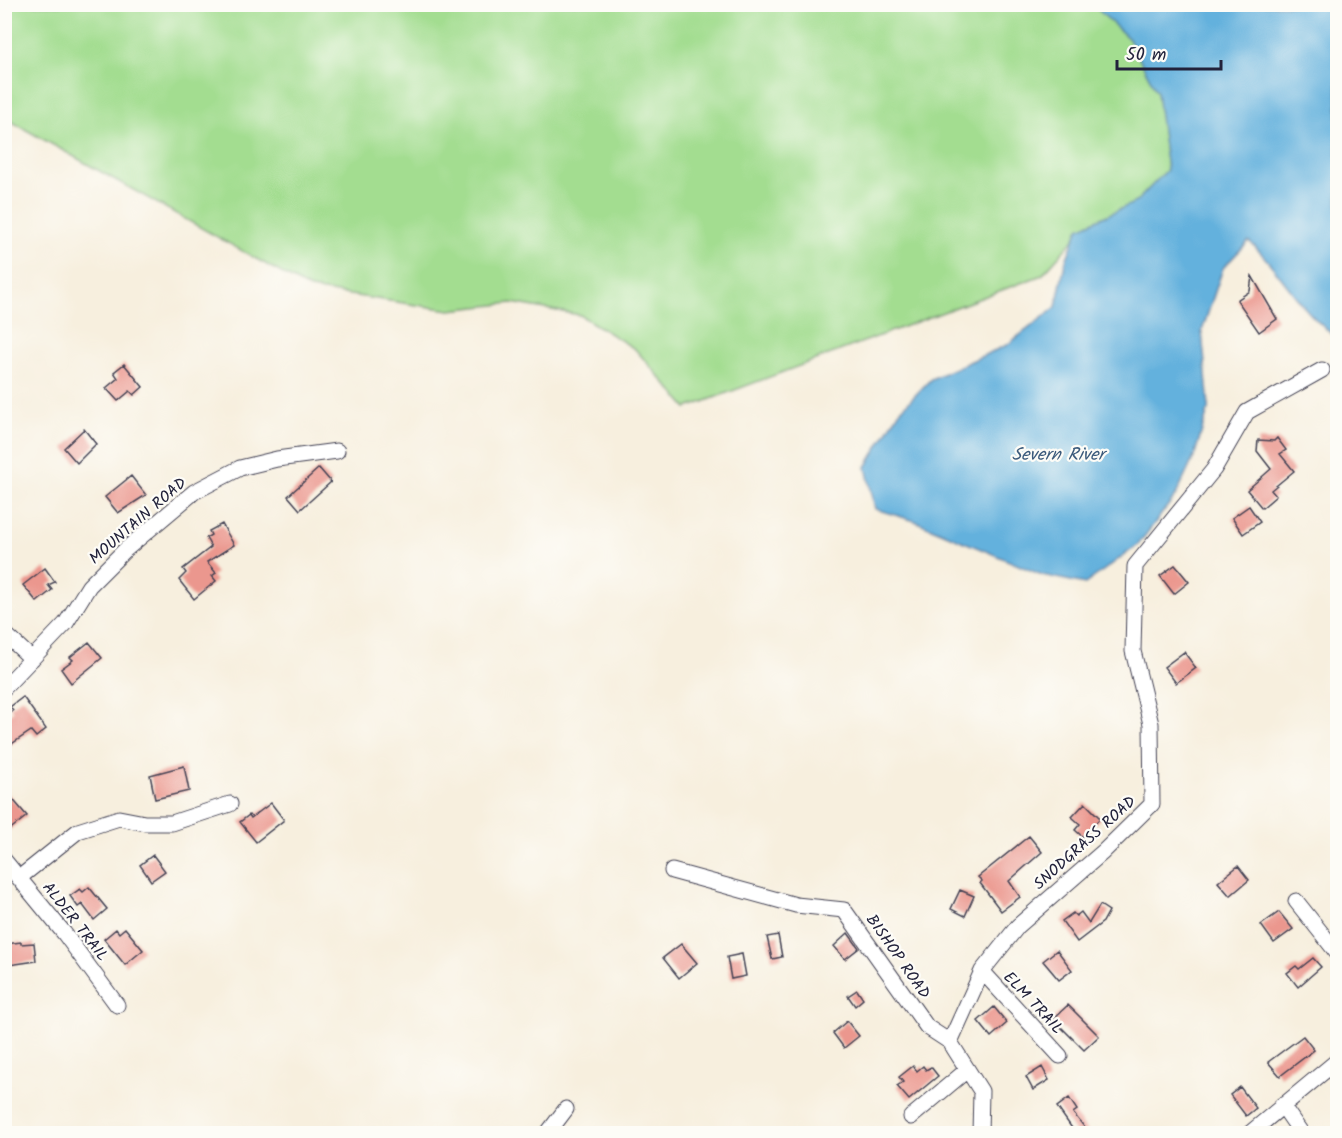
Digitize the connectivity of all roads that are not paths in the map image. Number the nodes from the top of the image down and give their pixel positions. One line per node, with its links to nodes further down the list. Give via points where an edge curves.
1 (1322, 370): 12 (street, SNODGRASS ROAD, via 1246,412 1214,469 1135,566 1133,651 1151,724 1152,804 1018,926)
2 (338, 451): 4 (street, MOUNTAIN ROAD, via 240,468 194,492 89,586 66,623)
3 (4, 633): 4 (street)
4 (32, 659): 5 (street, MOUNTAIN ROAD)
5 (4, 688)
6 (230, 804): 9 (street, via 172,823 119,819 78,831)
7 (4, 860): 9 (street, ALDER TRAIL)
8 (672, 871): 14 (street, BISHOP ROAD, via 796,905 844,910 927,1027)
9 (19, 878): 13 (street, ALDER TRAIL)
10 (1296, 901): 11 (street)
11 (1338, 954)
12 (981, 971): 14 (street, SNODGRASS ROAD); 15 (street, ELM TRAIL)
13 (117, 1005)
14 (950, 1042): 17 (street)
15 (1060, 1056)
16 (1338, 1060): 18 (street)
17 (967, 1070): 20 (street); 22 (street, via 981,1091)
18 (1282, 1105): 23 (street); 24 (street)
19 (566, 1108): 21 (street)
20 (911, 1118)
21 (547, 1134)
22 (980, 1134)
23 (1249, 1134)
24 (1302, 1134)

